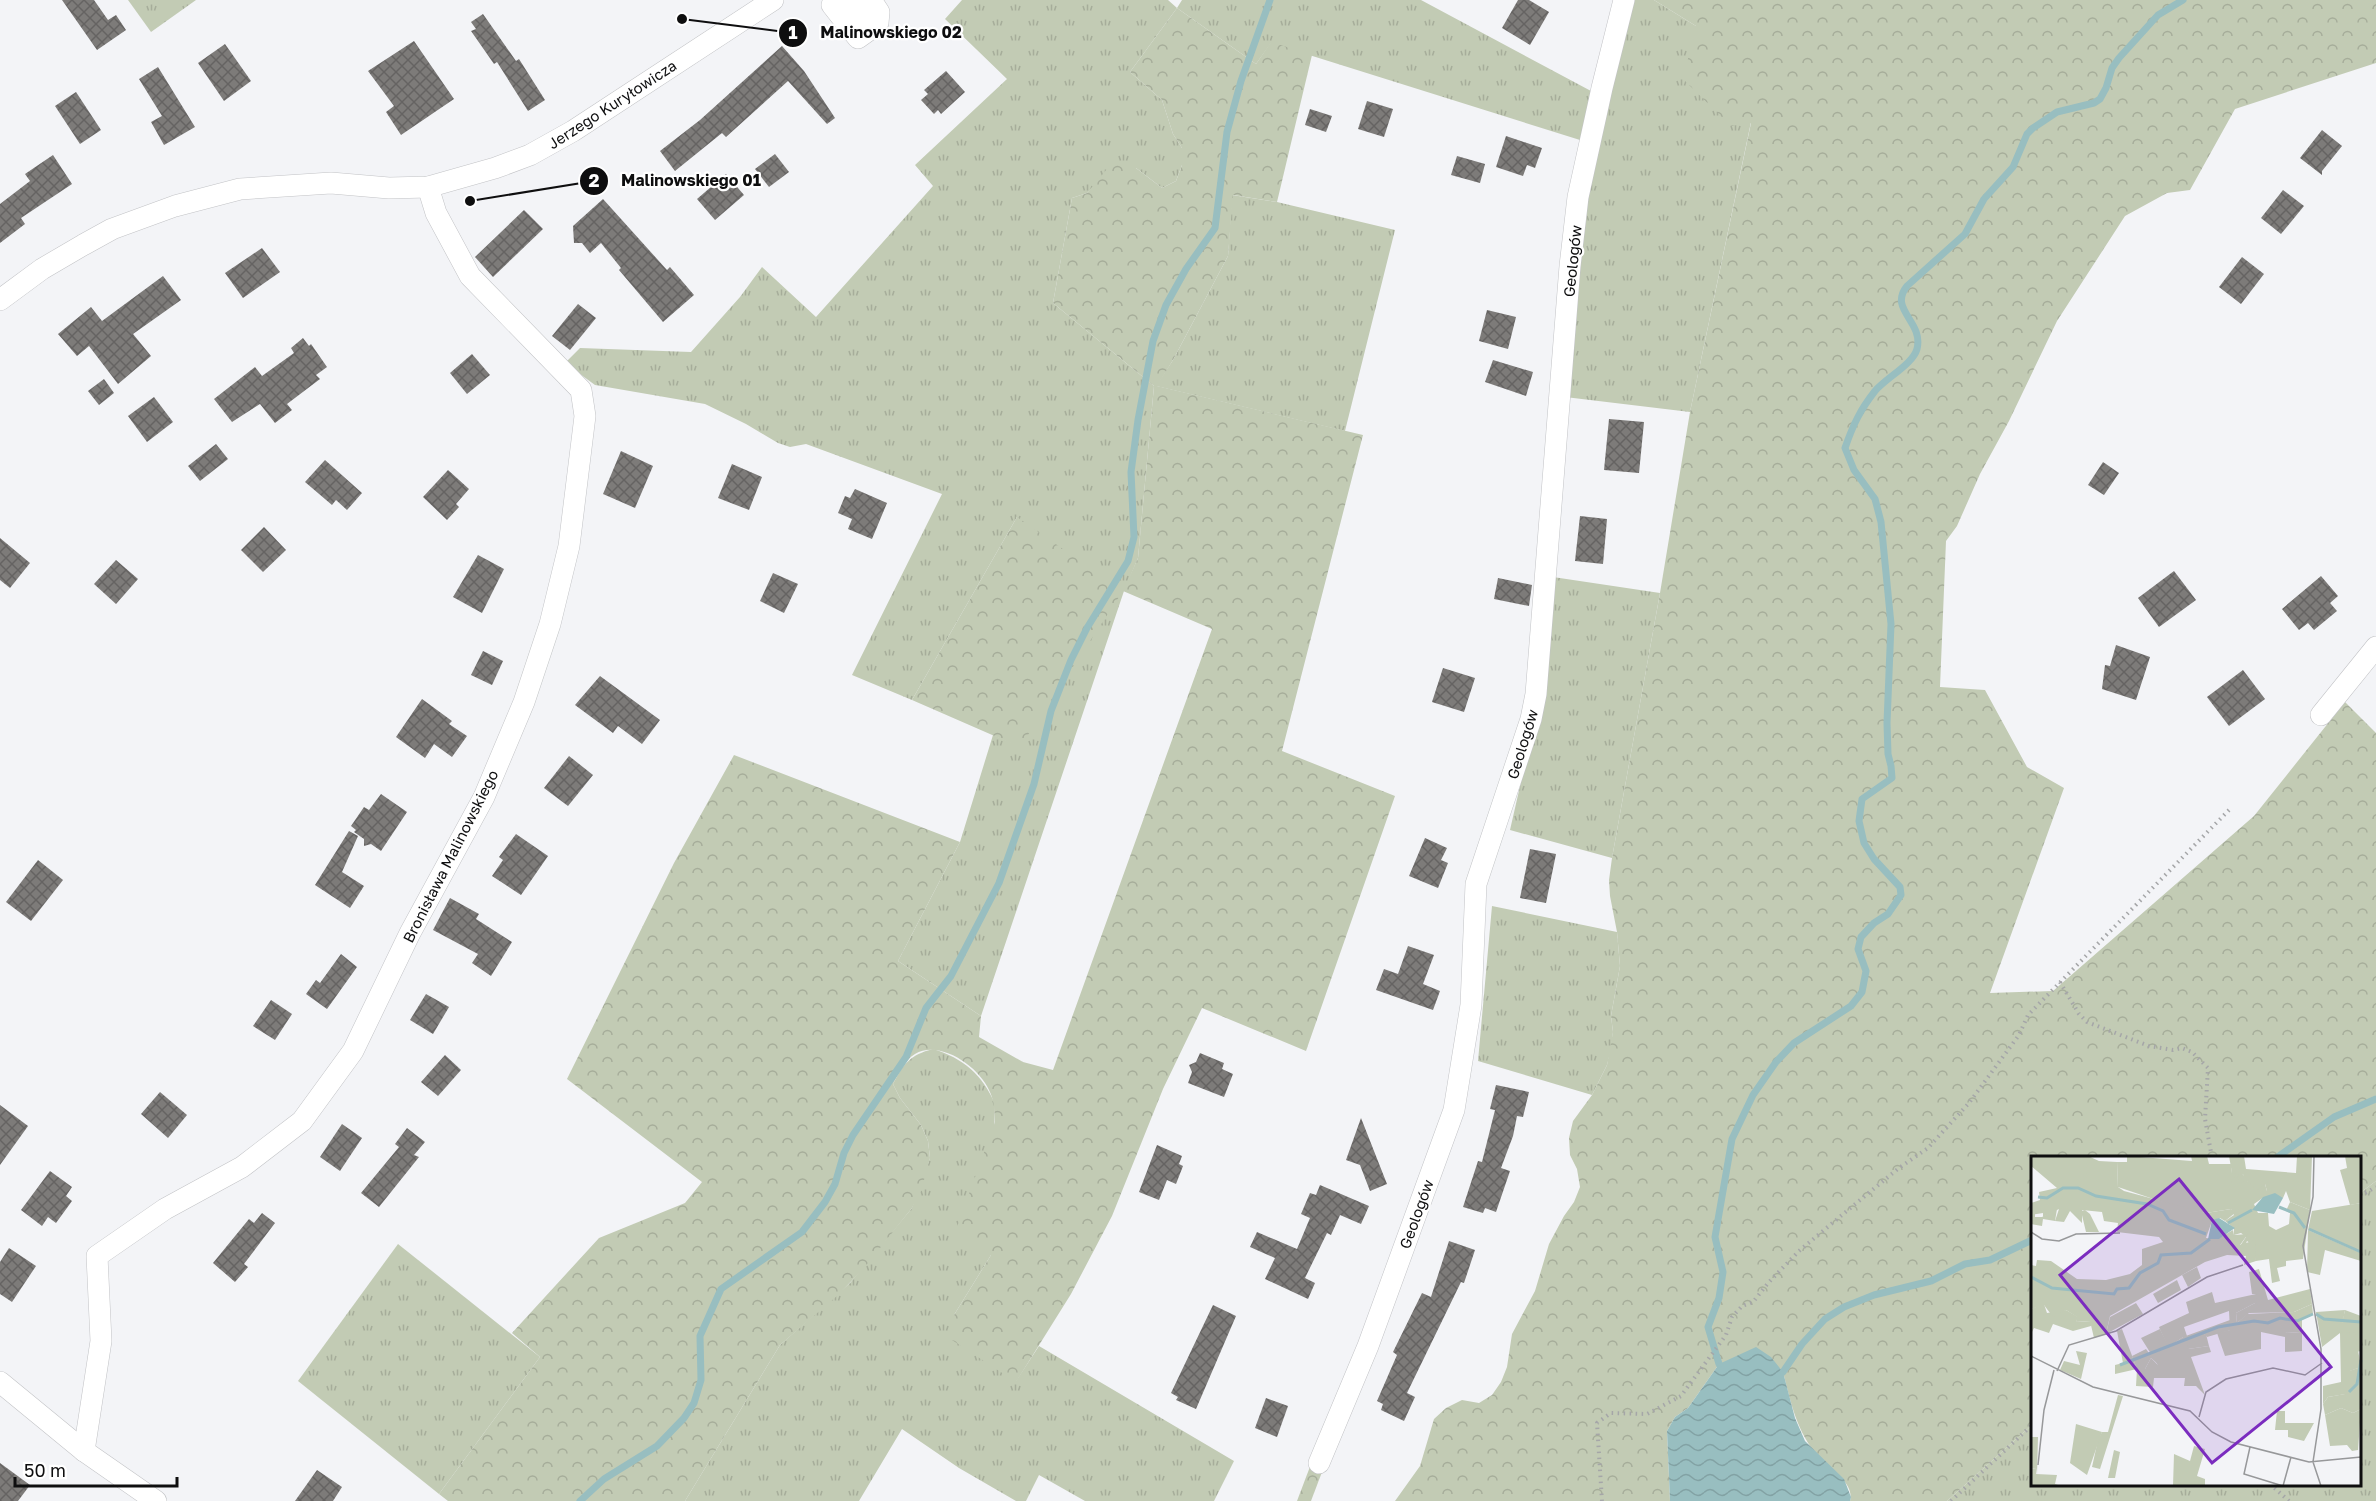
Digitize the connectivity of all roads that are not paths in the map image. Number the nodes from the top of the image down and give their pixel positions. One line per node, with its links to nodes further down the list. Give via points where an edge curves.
1 (773, 0): 7 (street, Jerzego Kuryłowicza, via 547,146 495,168)
2 (834, 0): 6 (street, via 832,5 858,38)
3 (850, 0): 6 (street)
4 (871, 0): 6 (street, via 879,12 878,23)
5 (1624, 0): 13 (street, Geologów, via 1578,197 1536,694 1476,884 1471,1005 1454,1110 1368,1346)
6 (872, 28)
7 (428, 187): 8 (street, Jerzego Kuryłowicza, via 331,183 240,189 175,206 112,229 42,269); 12 (street, Bronisława Malinowskiego, via 436,213 470,276 581,390 585,416 569,546 550,624 524,702 484,797 410,933 353,1051 302,1121 242,1167 165,1209 97,1256 101,1341)
8 (0, 300)
9 (2376, 647): 10 (street)
10 (2321, 715)
11 (0, 1382): 12 (street)
12 (84, 1451): 14 (street)
13 (1319, 1463)
14 (156, 1501)

